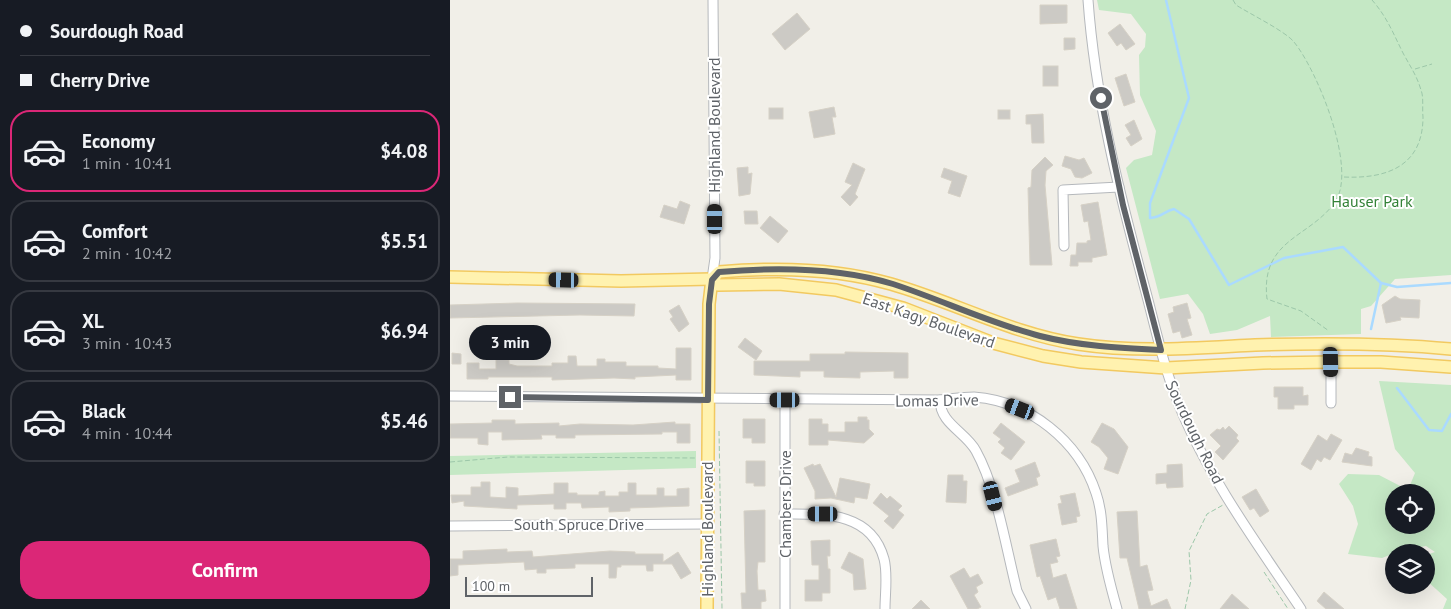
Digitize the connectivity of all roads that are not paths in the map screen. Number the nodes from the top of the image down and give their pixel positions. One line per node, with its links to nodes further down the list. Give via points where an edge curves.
1 (713, 0): 6 (street, Highland Boulevard, via 715,258)
2 (1088, 0): 3 (street, Sourdough Road, via 1098,83)
3 (1119, 187): 4 (street, via 1063,190); 8 (street, Sourdough Road)
4 (1064, 246)
5 (450, 277): 6 (main road)
6 (712, 280): 8 (main road, East Kagy Boulevard, via 719,272 733,271 839,273 891,284 1042,337 1078,344); 10 (main road, East Kagy Boulevard, via 718,285 780,284 836,290 903,308 993,343 1043,356); 13 (main road, Highland Boulevard)
7 (1451, 349): 8 (main road, East Kagy Boulevard, via 1345,343)
8 (1161, 350): 10 (street, Sourdough Road)
9 (1331, 362): 10 (main road, East Kagy Boulevard); 11 (main road, East Kagy Boulevard); 16 (street)
10 (1166, 368): 25 (street, Sourdough Road, via 1179,405 1207,463)
11 (1451, 368)
12 (450, 396): 13 (street, Lomas Drive)
13 (708, 400): 14 (street, Lomas Drive); 18 (main road, Highland Boulevard)
14 (785, 400): 15 (street, Lomas Drive); 17 (street, Chambers Drive)
15 (940, 400): 23 (street, via 942,415 967,437 983,463 1017,591); 24 (street, Lomas Drive, via 971,397 1006,404 1034,416 1073,450 1096,493)
16 (1332, 403)
17 (784, 514): 21 (street, Chambers Drive); 22 (street, via 839,516 865,530 884,559)
18 (707, 524): 19 (street, South Spruce Drive); 20 (main road, Highland Boulevard)
19 (450, 526)
20 (707, 609)
21 (785, 609)
22 (885, 609)
23 (1026, 609)
24 (1117, 609)
25 (1301, 609)

